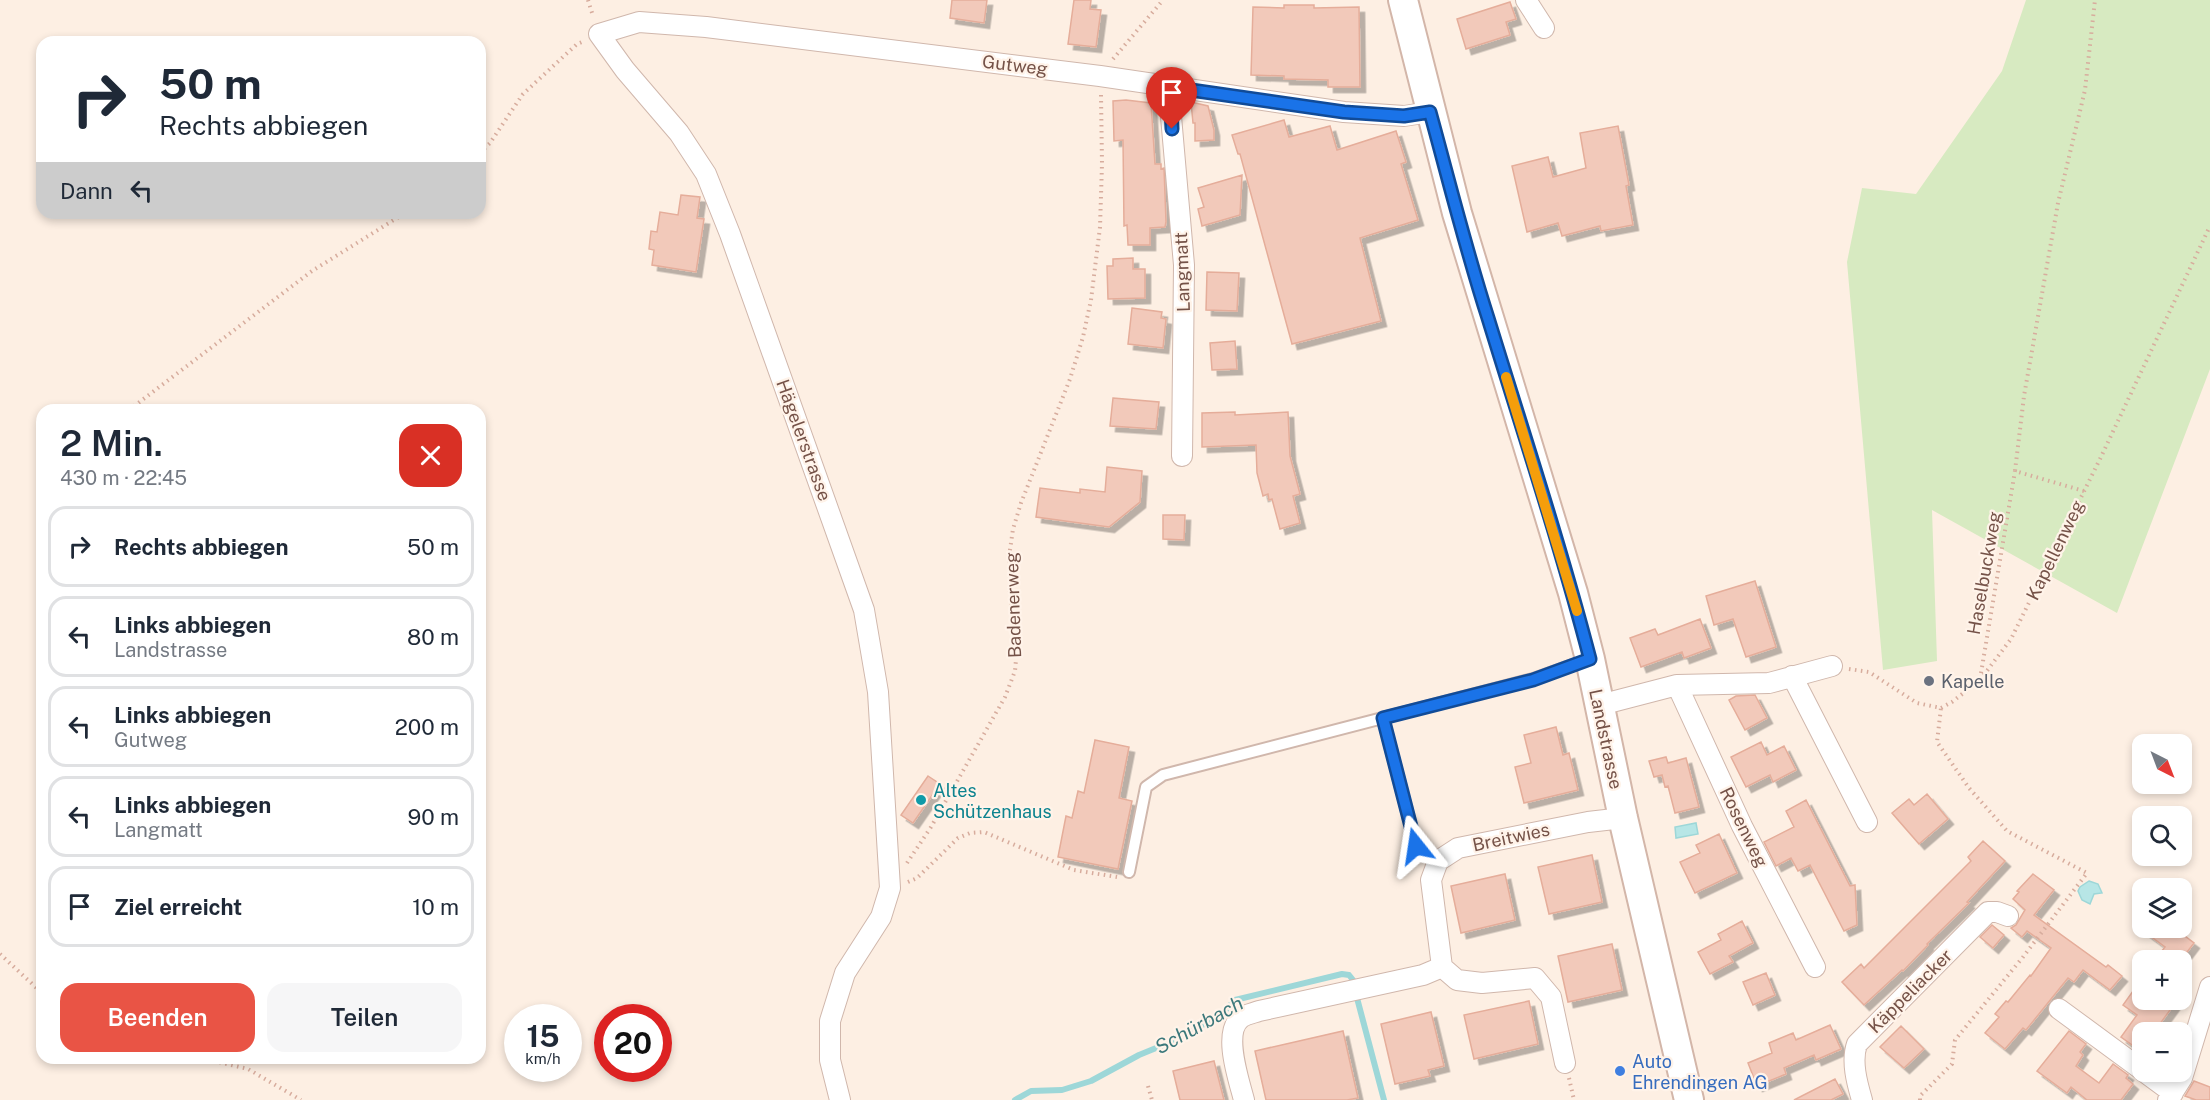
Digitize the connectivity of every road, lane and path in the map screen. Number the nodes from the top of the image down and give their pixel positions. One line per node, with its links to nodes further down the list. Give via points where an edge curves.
1 (1163, 0): 7 (path)
2 (1403, 0): 9 (main road, Landstrasse)
3 (1526, 0): 5 (street)
4 (2096, 0): 15 (path, Haselbuckweg, via 2085,90 2058,203)
5 (1544, 27)
6 (599, 34): 7 (street, Gutweg, via 639,22 706,27); 10 (path, via 577,44 523,94); 28 (street, Hägelerstrasse, via 679,133 706,174 864,610 878,692)
7 (1100, 76): 8 (street, Gutweg); 28 (path, Badenerweg, via 1100,227 1091,300 1070,380 1013,529 1009,557 1017,648 1015,671 1005,697 931,827)
8 (1170, 87): 9 (street, Gutweg, via 1344,112 1404,116); 14 (street, Langmatt, via 1184,265)
9 (1430, 112): 17 (main road, Landstrasse)
10 (486, 147)
11 (395, 219): 13 (path, via 312,271)
12 (2210, 226): 16 (path, Kapellenweg)
13 (137, 404)
14 (1182, 456)
15 (2015, 471): 16 (path); 20 (path, Haselbuckweg)
16 (2084, 492): 20 (path, Kapellenweg, via 2011,639)
17 (1590, 659): 22 (main road, Landstrasse); 23 (lane, via 1533,680)
18 (1832, 666): 19 (street); 20 (path, Kapellenweg, via 1869,672 1917,704 1941,708)
19 (1792, 676): 21 (street, via 1769,682); 25 (street)
20 (1980, 680)
21 (1677, 685): 22 (street); 32 (street, Rosenweg, via 1742,826)
22 (1600, 705): 24 (main road, Landstrasse)
23 (1383, 718): 26 (lane, via 1416,846); 27 (lane, via 1163,775 1146,787)
24 (1623, 818): 26 (street, Breitwies, via 1458,848); 46 (main road, Landstrasse)
25 (1867, 822)
26 (1438, 861): 31 (street, via 1431,880)
27 (1129, 872): 28 (path, via 1114,878 1074,870 984,832 970,832 958,838 917,878)
28 (891, 888): 43 (street, via 880,917 845,973 830,1021 830,1060)
29 (2008, 916): 47 (street, Käppeliacker, via 1988,912 1857,1044 1854,1054)
30 (0, 954): 33 (path)
31 (1442, 966): 37 (street, via 1457,981 1535,978 1551,998); 45 (street, via 1423,975 1241,1017 1233,1027 1232,1041)
32 (1815, 967)
33 (36, 987)
34 (2210, 987): 41 (street, via 2182,1078)
35 (2059, 1009): 36 (street)
36 (2132, 1062)
37 (1565, 1063)
38 (227, 1064): 42 (path, via 248,1069)
39 (2155, 1082): 41 (street)
40 (1148, 1086): 44 (path)
41 (2171, 1097)
42 (301, 1100)
43 (840, 1100)
44 (1152, 1100)
45 (1244, 1100)
46 (1689, 1100)
47 (1863, 1100)

